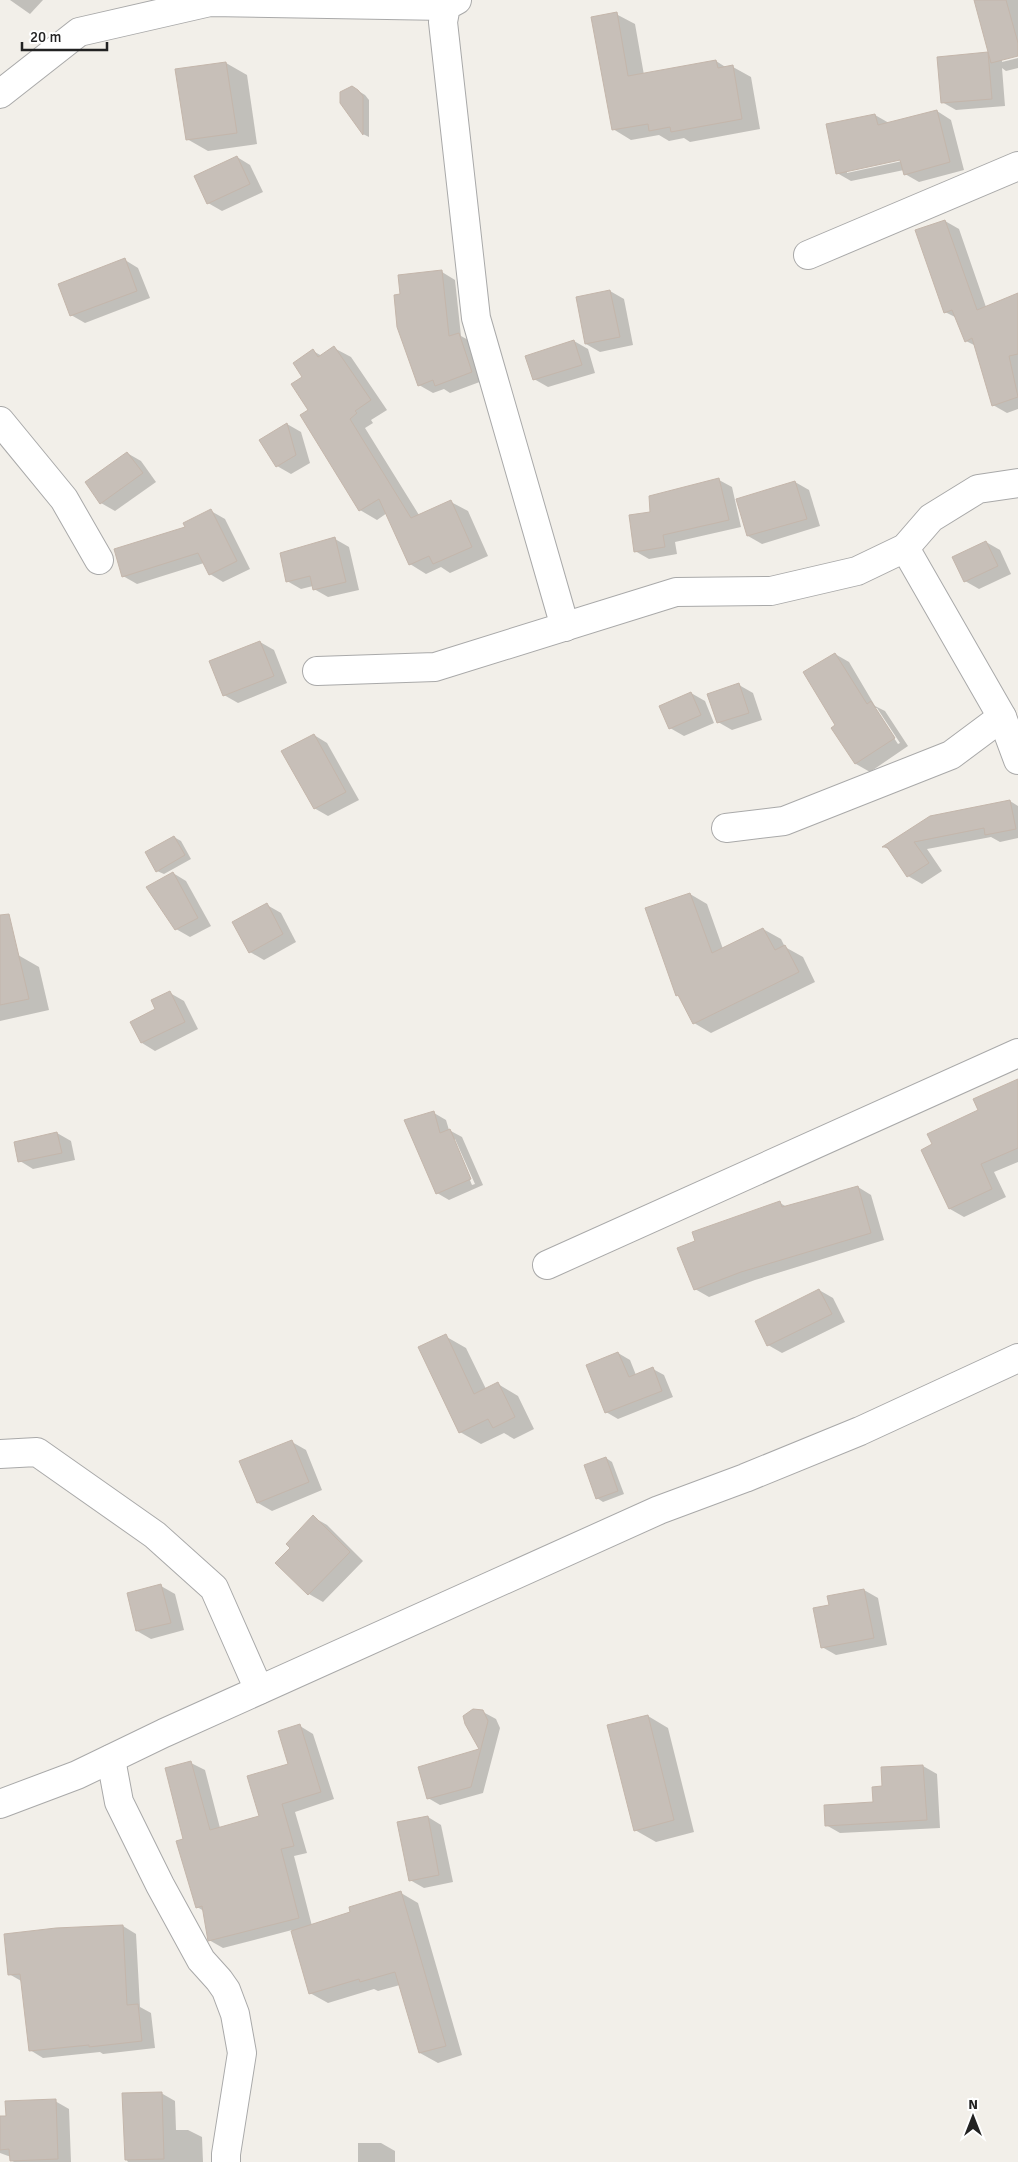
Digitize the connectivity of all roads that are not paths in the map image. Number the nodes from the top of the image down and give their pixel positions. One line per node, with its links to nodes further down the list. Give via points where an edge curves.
1 (452, 3): 2 (street, via 210,2 80,32); 9 (street, via 443,22 476,318)
2 (0, 94)
3 (1018, 166): 4 (street)
4 (808, 256)
5 (0, 421): 8 (street, via 64,498)
6 (1018, 483): 7 (street, via 978,489 931,518)
7 (905, 548): 9 (street, via 857,571 771,591 676,592); 11 (street)
8 (99, 560)
9 (565, 627): 10 (street, via 435,667)
10 (317, 670)
11 (1002, 717): 12 (street); 13 (street, via 951,755 784,821)
12 (1018, 760)
13 (726, 828)
14 (1018, 1052): 15 (street)
15 (547, 1266)
16 (1018, 1358): 18 (street, via 860,1431 659,1510)
17 (0, 1454): 18 (street, via 37,1452 155,1535 214,1588)
18 (259, 1690): 19 (street)
19 (111, 1759): 20 (street); 21 (street)
20 (77, 1775): 21 (street); 22 (street)
21 (119, 1802): 23 (street, via 201,1960 226,1990 235,2014 242,2054)
22 (0, 1804)
23 (226, 2162)

